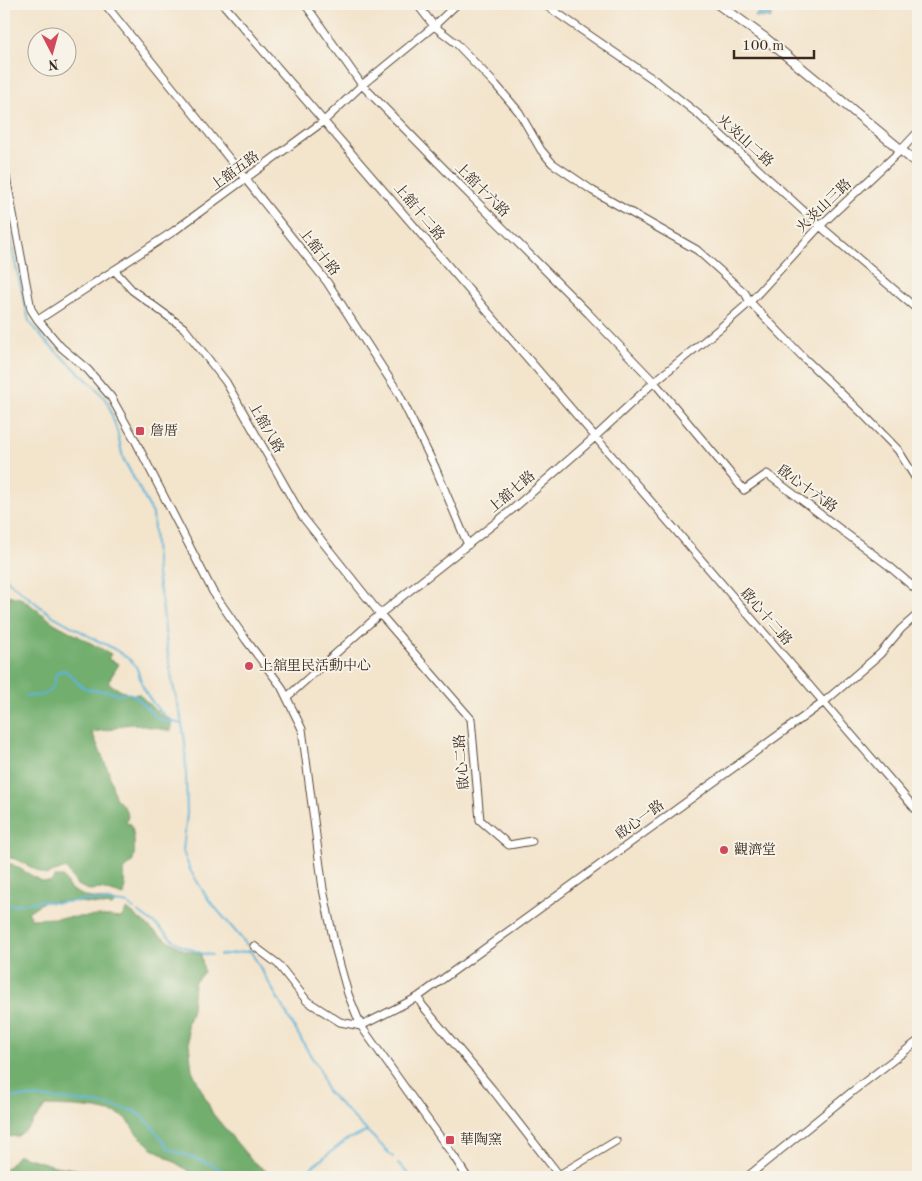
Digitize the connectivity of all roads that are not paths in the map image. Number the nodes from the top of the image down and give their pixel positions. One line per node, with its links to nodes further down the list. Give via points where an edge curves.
1 (105, 4): 15 (street, 上舘十路)
2 (223, 4): 10 (street, 上舘十二路)
3 (305, 4): 9 (street, 上舘十六路)
4 (417, 4): 8 (street)
5 (457, 4): 8 (street, 上舘五路)
6 (544, 4): 16 (street, 火炎山二路, via 698,114)
7 (718, 4): 12 (main road, via 765,38)
8 (434, 26): 9 (street, 上舘五路); 18 (street, via 456,43 522,115 552,163 593,191 696,250 745,293)
9 (362, 85): 10 (street, 上舘五路); 21 (street, 上舘十六路)
10 (324, 121): 15 (street, 上舘五路); 22 (street, 上舘十二路)
11 (918, 132): 12 (street, 火炎山三路)
12 (901, 150): 13 (main road); 16 (street, 火炎山三路)
13 (918, 164)
14 (4, 166): 20 (street, via 31,309)
15 (246, 178): 17 (street, 上舘五路); 24 (street, 上舘十路, via 327,282 398,392)
16 (820, 226): 18 (street, 火炎山三路); 19 (street, 火炎山二路)
17 (114, 270): 20 (street, 上舘五路); 26 (street, 上舘八路, via 132,290 184,328 196,343 226,382 302,516)
18 (750, 302): 21 (street, 上舘七路); 23 (street, via 898,450)
19 (918, 310)
20 (38, 320): 28 (street, via 111,396 213,592)
21 (654, 382): 22 (street, 上舘七路); 25 (street, 啟心十六路, via 744,490 767,474)
22 (595, 437): 24 (street, 上舘七路); 29 (street, 啟心十二路)
23 (918, 482)
24 (468, 544): 26 (street, 上舘七路)
25 (918, 591)
26 (380, 614): 28 (street, 上舘七路); 31 (street, 啟心二路, via 471,719 480,820 509,845)
27 (918, 614): 29 (street, 啟心一路, via 880,654)
28 (287, 697): 34 (street, via 302,728 323,889 335,947)
29 (824, 702): 30 (street, 啟心十二路); 33 (street, 啟心一路)
30 (918, 812)
31 (532, 841)
32 (254, 946): 34 (street, via 278,964 307,1001 340,1022)
33 (418, 998): 34 (street, 啟心一路); 36 (street, via 559,1174)
34 (361, 1026): 37 (street)
35 (918, 1041): 38 (street)
36 (616, 1141)
37 (467, 1177)
38 (747, 1177)

